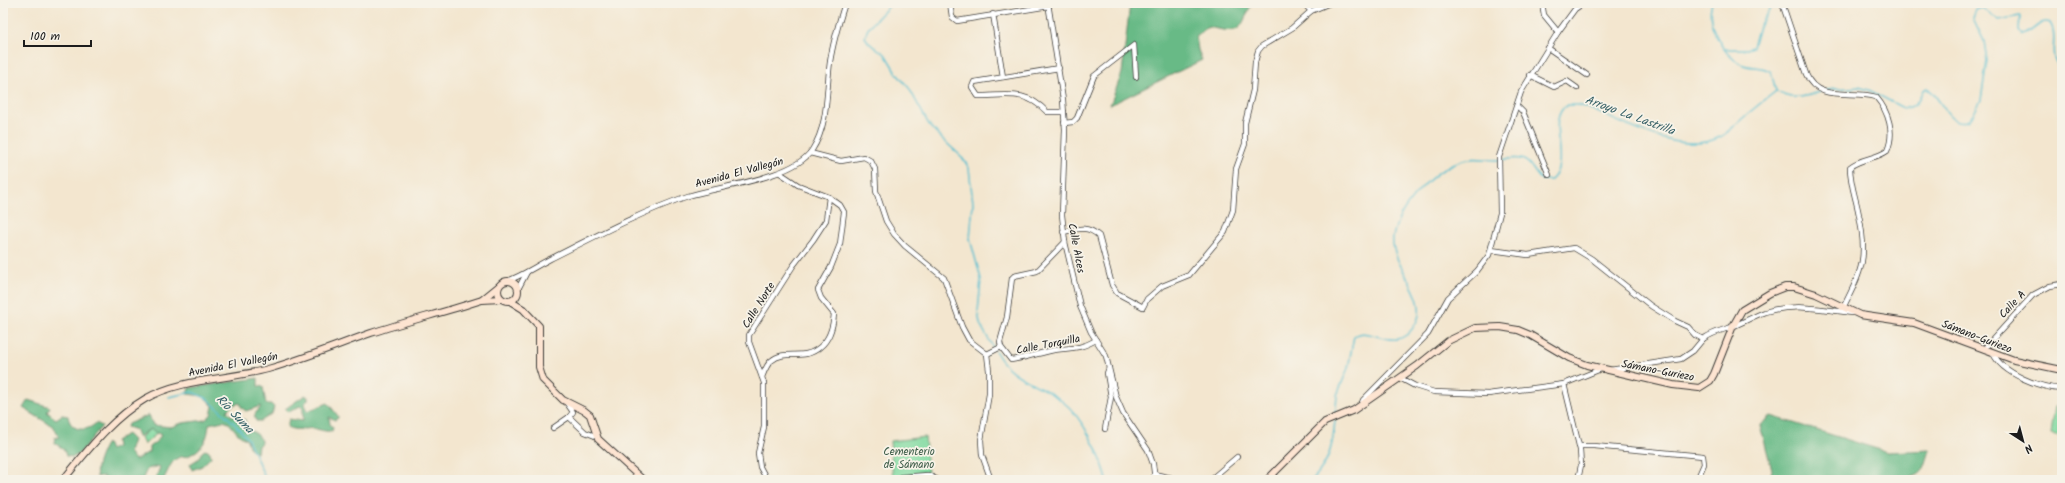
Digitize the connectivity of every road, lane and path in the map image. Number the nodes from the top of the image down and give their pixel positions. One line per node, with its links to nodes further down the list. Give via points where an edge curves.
1 (845, 3): 22 (street, Avenida El Vallegón, via 830,61 824,120 819,137)
2 (950, 3): 10 (street, via 952,17 957,21)
3 (1303, 3): 9 (street)
4 (1330, 3): 9 (street)
5 (1542, 3): 11 (street, via 1544,15)
6 (1583, 3): 11 (street, via 1575,9)
7 (1782, 3): 37 (street, via 1808,79 1829,94 1863,94 1876,97 1884,109 1891,130 1887,151 1850,167 1863,255 1860,272)
8 (1048, 5): 10 (street); 13 (street, Calle Alces)
9 (1311, 11): 26 (street, via 1292,28 1258,51 1253,90 1245,123 1245,144 1236,169 1233,210 1225,232 1189,275 1158,289 1143,307 1117,293 1112,285 1099,236 1094,231 1079,228)
10 (993, 14): 16 (street)
11 (1558, 32): 12 (street)
12 (1548, 48): 14 (street); 15 (street)
13 (1059, 68): 16 (street); 20 (street, Calle Alces)
14 (1530, 75): 18 (street, via 1554,87 1567,81); 19 (street)
15 (1588, 75)
16 (1003, 77): 20 (street, via 974,82 972,87 978,96 1024,95 1037,102 1047,112)
17 (1136, 77): 21 (street, via 1134,45 1094,76 1077,118 1073,122)
18 (1577, 88)
19 (1517, 106): 24 (street, via 1523,112); 28 (street, via 1499,157 1500,214)
20 (1064, 112): 21 (street, Calle Alces)
21 (1064, 123): 26 (street, Calle Alces)
22 (810, 153): 23 (street, Avenida El Vallegón, via 797,165); 45 (street, via 841,161 864,157 871,161 875,168 876,191 886,221 905,246 944,278 969,340)
23 (780, 173): 25 (street, via 798,185); 29 (street, Avenida El Vallegón, via 687,196)
24 (1549, 175)
25 (829, 197): 50 (street, Calle Norte, via 826,220 751,330 750,342); 50 (street, via 842,208 844,218 838,252 818,290 834,314 830,336 815,353 790,354 773,359)
26 (1062, 232): 27 (street, Calle Alces)
27 (1065, 242): 42 (street, Calle Alces, via 1080,306); 43 (street, Calle Torquilla, via 1037,271 1012,278)
28 (1491, 250): 41 (street, via 1528,255 1574,248 1592,259 1651,306 1688,327); 55 (street, via 1477,271 1448,298 1428,334)
29 (529, 269): 30 (street, Avenida El Vallegón); 33 (street)
30 (507, 281): 32 (street); 33 (street, via 514,283)
31 (2062, 284): 44 (street, Calle A, via 2050,286 2033,295)
32 (498, 286): 34 (street, via 497,294); 35 (street)
33 (517, 293): 36 (street); 38 (street)
34 (501, 299): 35 (street); 36 (street)
35 (482, 300): 64 (street, Avenida El Vallegón, via 372,333 277,366 179,385 157,393 116,419)
36 (510, 301): 38 (street)
37 (1843, 308): 39 (street, Sámano-Guriezo); 40 (street, Sámano-Guriezo, via 1803,289 1785,287 1748,305)
38 (523, 309): 54 (street, via 539,326 541,376)
39 (1853, 313): 40 (street, via 1790,307 1764,312); 44 (street, Sámano-Guriezo, via 1914,323)
40 (1733, 326): 41 (street); 48 (street, Sámano-Guriezo, via 1714,374 1710,381 1698,388)
41 (1703, 339): 48 (street, via 1694,351 1681,359)
42 (1096, 340): 43 (street, Calle Torquilla, via 1079,348 1054,350 1011,360); 47 (street, Calle Alces)
43 (1000, 348): 45 (street)
44 (1984, 349): 46 (street, Sámano-Guriezo)
45 (989, 353): 68 (street, via 989,394 980,440 982,455)
46 (1993, 353): 49 (street, Sámano-Guriezo, via 2028,364); 53 (street, via 1998,362 2024,379 2038,385)
47 (1109, 366): 58 (street, via 1107,374 1111,397); 62 (street, Calle Alces, via 1116,397 1148,450)
48 (1604, 370): 51 (street, Sámano-Guriezo, via 1569,358 1518,330 1486,327 1456,335); 52 (street)
49 (2062, 370)
50 (762, 377): 66 (street, Calle Norte, via 765,397 764,427 758,453 760,467)
51 (1400, 378): 52 (street, via 1426,390 1444,393 1488,394); 55 (street, Sámano-Guriezo)
52 (1564, 384): 60 (street)
53 (2062, 389)
54 (566, 402): 56 (street, via 572,412); 59 (street, via 590,415)
55 (1360, 406): 72 (street, Sámano-Guriezo, via 1320,427)
56 (569, 417): 57 (street); 59 (street, via 585,432)
57 (553, 428)
58 (1105, 429)
59 (595, 436): 65 (street)
60 (1579, 446): 73 (street, via 1581,458); 74 (street, via 1703,456 1704,464)
61 (1237, 458): 71 (street)
62 (1154, 474): 69 (street, Calle Alces); 70 (street)
63 (901, 477): 67 (street, via 928,475)
64 (63, 480)
65 (643, 480)
66 (767, 480)
67 (938, 480)
68 (991, 480)
69 (1155, 480)
70 (1181, 480)
71 (1210, 480)
72 (1267, 480)
73 (1578, 480)
74 (1697, 480)

